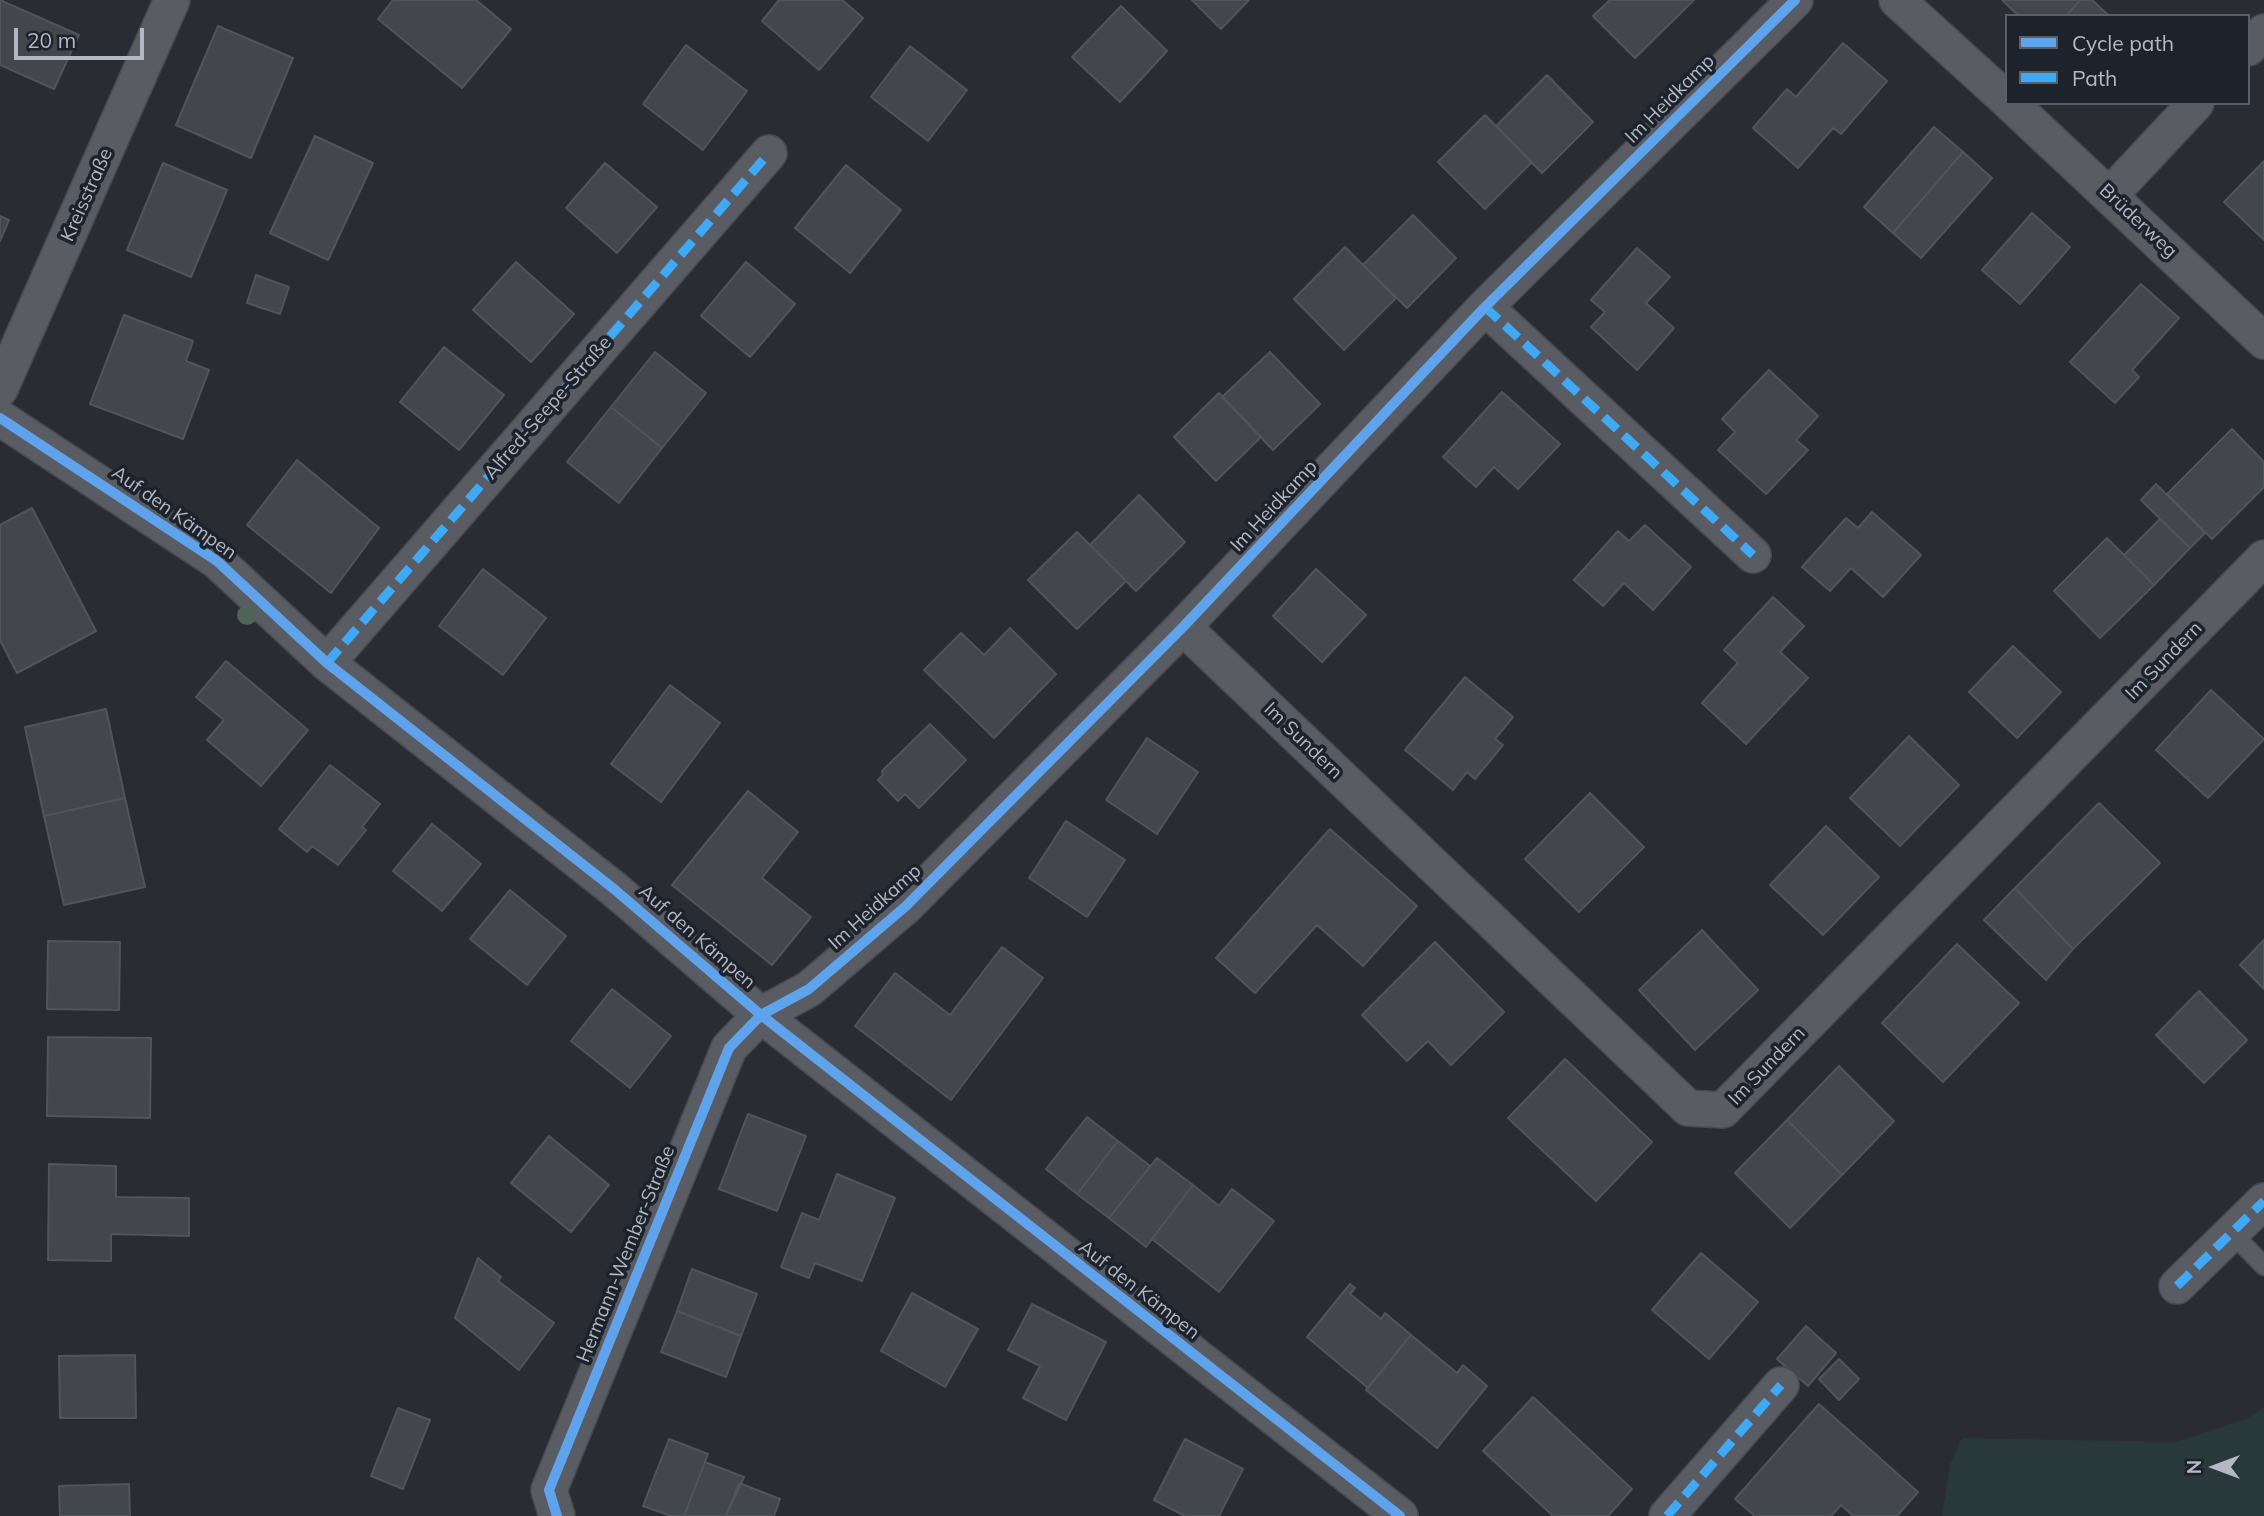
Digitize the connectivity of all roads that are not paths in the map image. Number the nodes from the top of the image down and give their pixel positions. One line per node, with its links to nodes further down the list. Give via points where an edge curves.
1 (172, 0): 13 (street, Kreisstraße)
2 (1795, 0): 11 (street, Im Heidkamp)
3 (1897, 0): 6 (street, Brüderweg)
4 (2264, 32): 5 (street)
5 (2250, 46)
6 (2005, 99)
7 (2011, 105): 10 (street, Brüderweg)
8 (2194, 105): 10 (street)
9 (769, 153): 18 (street, Alfred-Seepe-Straße)
10 (2110, 195): 12 (street, Brüderweg)
11 (1485, 307): 15 (street); 17 (street, Im Heidkamp)
12 (2264, 341)
13 (0, 388)
14 (0, 418): 18 (street, Auf den Kämpen, via 217,561)
15 (1753, 555)
16 (2264, 558): 17 (street, Im Sundern, via 1723,1110 1688,1108)
17 (1183, 627): 19 (street, Im Heidkamp, via 906,906 809,989)
18 (327, 663): 19 (street, Auf den Kämpen, via 614,889)
19 (761, 1015): 25 (street, Hermann-Wember-Straße, via 729,1048 569,1439 549,1490); 26 (street, Auf den Kämpen)
20 (2264, 1201): 21 (street)
21 (2232, 1233): 22 (lane); 23 (street)
22 (2264, 1266)
23 (2177, 1286)
24 (1781, 1385): 27 (street)
25 (557, 1516)
26 (1400, 1516)
27 (1667, 1516)

